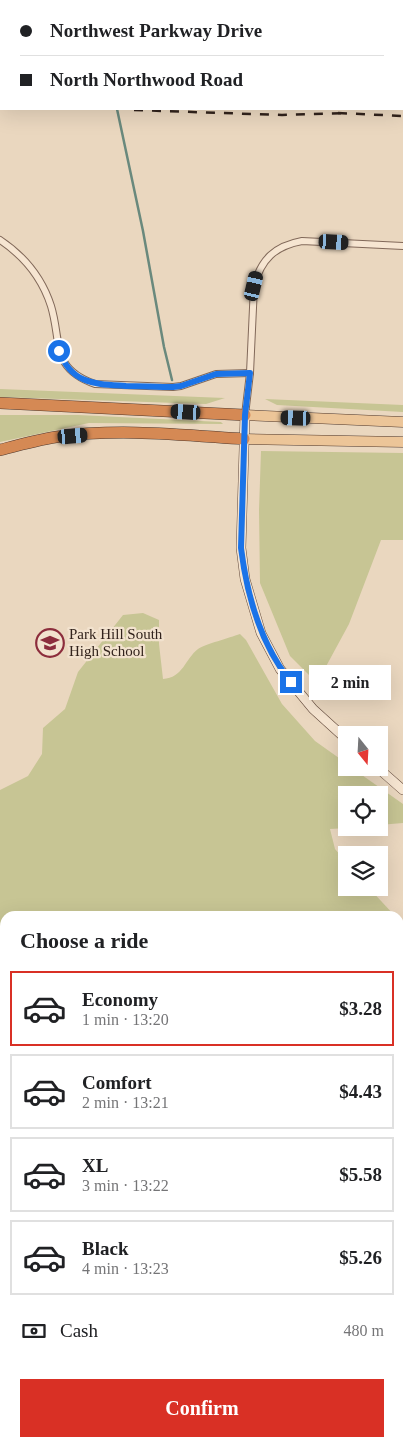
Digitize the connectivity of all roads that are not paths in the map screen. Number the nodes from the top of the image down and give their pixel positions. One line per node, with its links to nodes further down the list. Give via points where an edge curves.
1 (0, 240): 3 (street, via 27,263 41,283 51,306 62,358 85,380 95,384 173,387 216,374)
2 (403, 246): 3 (street, via 302,241 290,243 272,253 263,262 254,286)
3 (250, 373): 5 (street)
4 (0, 405): 5 (highway)
5 (245, 415): 6 (main road); 7 (street)
6 (403, 422)
7 (244, 438): 8 (main road); 9 (highway, via 92,434 55,437); 10 (street, via 241,548 245,579 261,633 280,669 313,709)
8 (403, 442)
9 (0, 450)
10 (338, 732)
11 (387, 776): 12 (street)
12 (403, 790)

